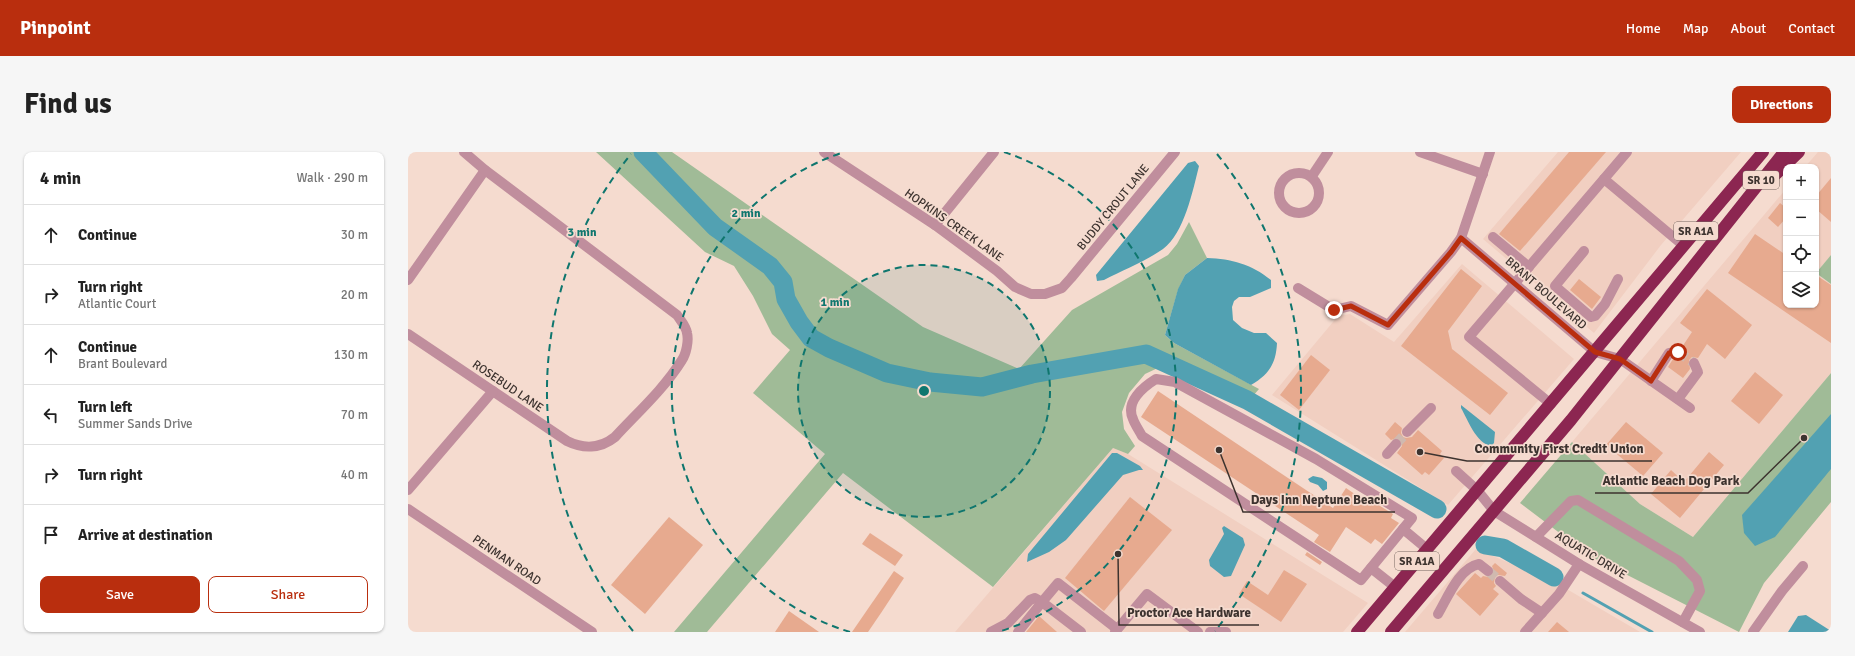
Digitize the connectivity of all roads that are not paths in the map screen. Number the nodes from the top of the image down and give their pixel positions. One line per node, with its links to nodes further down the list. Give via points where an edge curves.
1 (464, 152): 12 (street)
2 (824, 152): 17 (street, HOPKINS CREEK LANE)
3 (994, 152): 17 (street)
4 (1175, 152): 23 (street, BUDDY CROUT LANE)
5 (1328, 152): 14 (street)
6 (1420, 152): 13 (street)
7 (1490, 152): 13 (street)
8 (1627, 152): 15 (street)
9 (1763, 152): 20 (highway, SR A1A)
10 (1784, 152): 16 (highway, SR 10)
11 (1799, 152): 16 (highway, SR A1A)
12 (484, 170): 25 (street); 34 (street, ROSEBUD LANE, via 667,307 684,324 688,334 682,360 663,384 615,437 608,443 598,446 575,445 567,441)
13 (1483, 174): 19 (street)
14 (1312, 176): 14 (street, via 1298,171 1285,177 1278,190 1281,204 1292,213 1307,212 1318,203 1320,188)
15 (1604, 179): 20 (street); 22 (street)
16 (1738, 209): 31 (highway, SR A1A)
17 (935, 226): 23 (street, HOPKINS CREEK LANE, via 1015,287 1031,294 1045,294 1062,288)
18 (1493, 237): 22 (street)
19 (1461, 238): 26 (street, BRANT BOULEVARD); 27 (street, via 1388,325 1351,306 1334,310)
20 (1684, 246): 29 (highway, SR A1A)
21 (1584, 251): 24 (street, via 1555,286 1591,316 1595,316 1605,304)
22 (1530, 267): 26 (street)
23 (1071, 278)
24 (1618, 279)
25 (408, 280)
26 (1515, 284): 29 (street, BRANT BOULEVARD); 36 (street, via 1469,337)
27 (1298, 288)
28 (408, 334): 34 (street, ROSEBUD LANE)
29 (1595, 352): 31 (street, BRANT BOULEVARD); 36 (highway, SR A1A)
30 (1678, 352): 33 (street, via 1669,353)
31 (1620, 359): 33 (street, BRANT BOULEVARD); 46 (highway, SR A1A)
32 (1694, 363): 35 (street, via 1698,372)
33 (1651, 381): 35 (street, BRANT BOULEVARD)
34 (493, 391): 43 (street)
35 (1678, 399): 38 (street, BRANT BOULEVARD)
36 (1550, 404): 44 (highway, SR A1A)
37 (1431, 408): 39 (street)
38 (1690, 408)
39 (1407, 432)
40 (1396, 444): 41 (street)
41 (1387, 454)
42 (1456, 471): 44 (street, AQUATIC DRIVE)
43 (408, 490)
44 (1477, 490): 46 (street, AQUATIC DRIVE); 49 (highway, SR A1A)
45 (408, 509): 61 (street, PENMAN ROAD)
46 (1494, 511): 48 (street, AQUATIC DRIVE); 69 (highway, SR A1A)
47 (1403, 529): 49 (street); 52 (street); 52 (street, via 1412,518 1316,459 1175,382 1156,379 1145,386 1133,400 1132,418 1142,436 1361,580)
48 (1536, 537): 50 (street, AQUATIC DRIVE); 59 (street, via 1571,502 1578,500 1665,551 1693,574 1700,591)
49 (1427, 549): 55 (highway, SR A1A)
50 (1579, 564): 57 (street, via 1559,594); 59 (street, AQUATIC DRIVE)
51 (1803, 566): 72 (street)
52 (1370, 568): 55 (street)
53 (1488, 571): 58 (street, via 1479,564 1472,566 1457,581)
54 (1500, 582): 57 (street)
55 (1395, 587): 68 (highway, SR A1A)
56 (1042, 602): 60 (street, via 1058,583); 62 (street, via 1035,598 1030,600 1008,623); 63 (street); 64 (street)
57 (1542, 613): 70 (street)
58 (1438, 614)
59 (1682, 622): 71 (street, AQUATIC DRIVE)
60 (1116, 631): 65 (street, via 1147,594)
61 (592, 632)
62 (990, 632)
63 (1018, 632)
64 (1081, 632)
65 (1198, 632)
66 (1210, 632): 67 (street)
67 (1226, 632)
68 (1357, 632)
69 (1391, 632)
70 (1525, 632)
71 (1700, 632)
72 (1753, 632)

